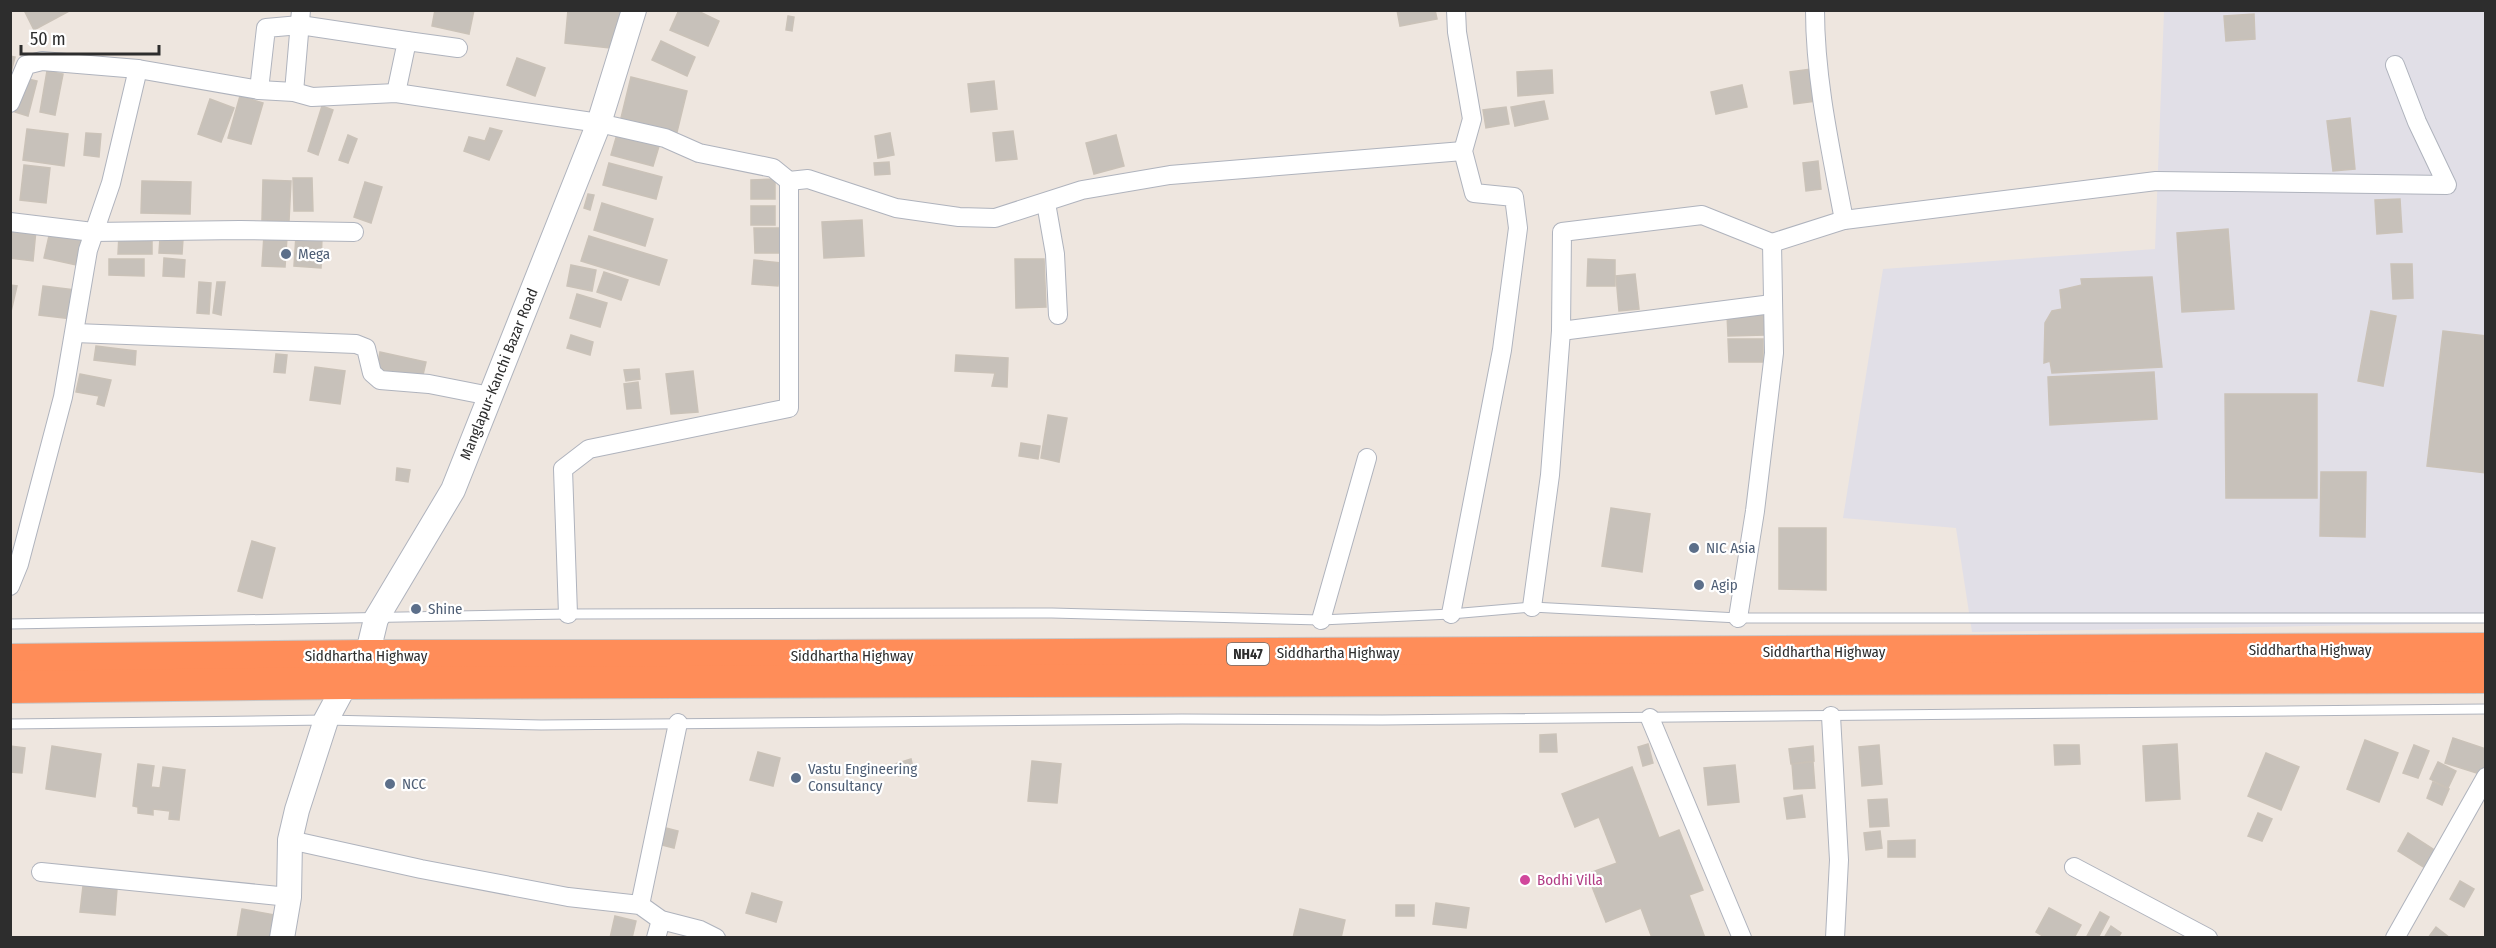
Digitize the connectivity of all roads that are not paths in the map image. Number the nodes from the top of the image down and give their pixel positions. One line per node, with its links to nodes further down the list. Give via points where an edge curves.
1 (634, 10): 13 (street, Manglapur-Kanchi Bazar Road)
2 (1456, 10): 14 (street, via 1472,119)
3 (1815, 10): 17 (street, via 1825,113)
4 (301, 18): 5 (street); 9 (street, via 266,28); 10 (street)
5 (407, 41): 6 (street); 11 (street)
6 (458, 48)
7 (2395, 65): 17 (street, via 2447,185 2156,181)
8 (138, 69): 9 (street); 12 (street, via 42,61 26,65); 19 (street, via 111,183)
9 (259, 90): 10 (street)
10 (294, 92): 11 (street, via 312,97)
11 (396, 93): 13 (street)
12 (10, 103)
13 (599, 123): 15 (street, via 664,138 699,153 773,168); 26 (street, Manglapur-Kanchi Bazar Road)
14 (1463, 151): 16 (street, via 1170,175 1082,190); 31 (street, via 1474,193 1514,197 1518,228 1502,350)
15 (789, 181): 16 (street, via 808,179 896,208 959,217 995,218); 30 (street, via 789,408 589,449 563,469)
16 (1046, 203): 23 (street, via 1055,254)
17 (1844, 220): 21 (street)
18 (10, 222): 19 (street)
19 (93, 232): 20 (street); 25 (street)
20 (354, 232)
21 (1772, 243): 22 (street); 24 (street, via 1702,215 1562,232)
22 (1772, 304): 24 (street); 32 (street, via 1774,353)
23 (1058, 315)
24 (1561, 331): 29 (street, via 1550,475)
25 (75, 333): 26 (street, via 356,344 366,348 372,373 380,380 429,384); 28 (street, via 63,397)
26 (490, 396): 34 (street, Manglapur-Kanchi Bazar Road, via 453,490)
27 (1367, 458): 35 (street)
28 (10, 586)
29 (1532, 607): 31 (lane); 32 (lane)
30 (568, 614): 34 (lane); 35 (lane, via 1052,613)
31 (1451, 614): 35 (lane)
32 (1738, 618): 33 (lane)
33 (2486, 618)
34 (376, 619): 36 (lane); 38 (street, Manglapur-Kanchi Bazar Road)
35 (1321, 620)
36 (10, 624)
37 (2486, 649): 38 (highway, Siddhartha Highway / NH47)
38 (367, 656): 39 (highway, Siddhartha Highway / NH47); 41 (street, Manglapur-Kanchi Bazar Road)
39 (10, 660)
40 (2486, 677): 41 (highway, Siddhartha Highway / NH47)
41 (346, 683): 42 (highway, Siddhartha Highway / NH47); 46 (street, Manglapur-Kanchi Bazar Road)
42 (10, 687)
43 (2486, 709): 44 (lane)
44 (1831, 716): 45 (lane); 60 (street, via 1839,860)
45 (1650, 718): 47 (lane); 59 (street)
46 (326, 720): 47 (lane, via 541,725); 48 (lane); 50 (street, Manglapur-Kanchi Bazar Road)
47 (678, 723): 54 (street)
48 (10, 724)
49 (2486, 777): 62 (street)
50 (290, 840): 53 (street, Manglapur-Kanchi Bazar Road); 54 (street, via 568,897)
51 (2074, 867): 61 (street)
52 (41, 872): 53 (street)
53 (289, 897): 56 (street, Manglapur-Kanchi Bazar Road)
54 (640, 905): 55 (street)
55 (662, 920): 57 (street); 58 (street)
56 (282, 938)
57 (656, 938)
58 (716, 938)
59 (1742, 938)
60 (1835, 938)
61 (2208, 938)
62 (2395, 938)

